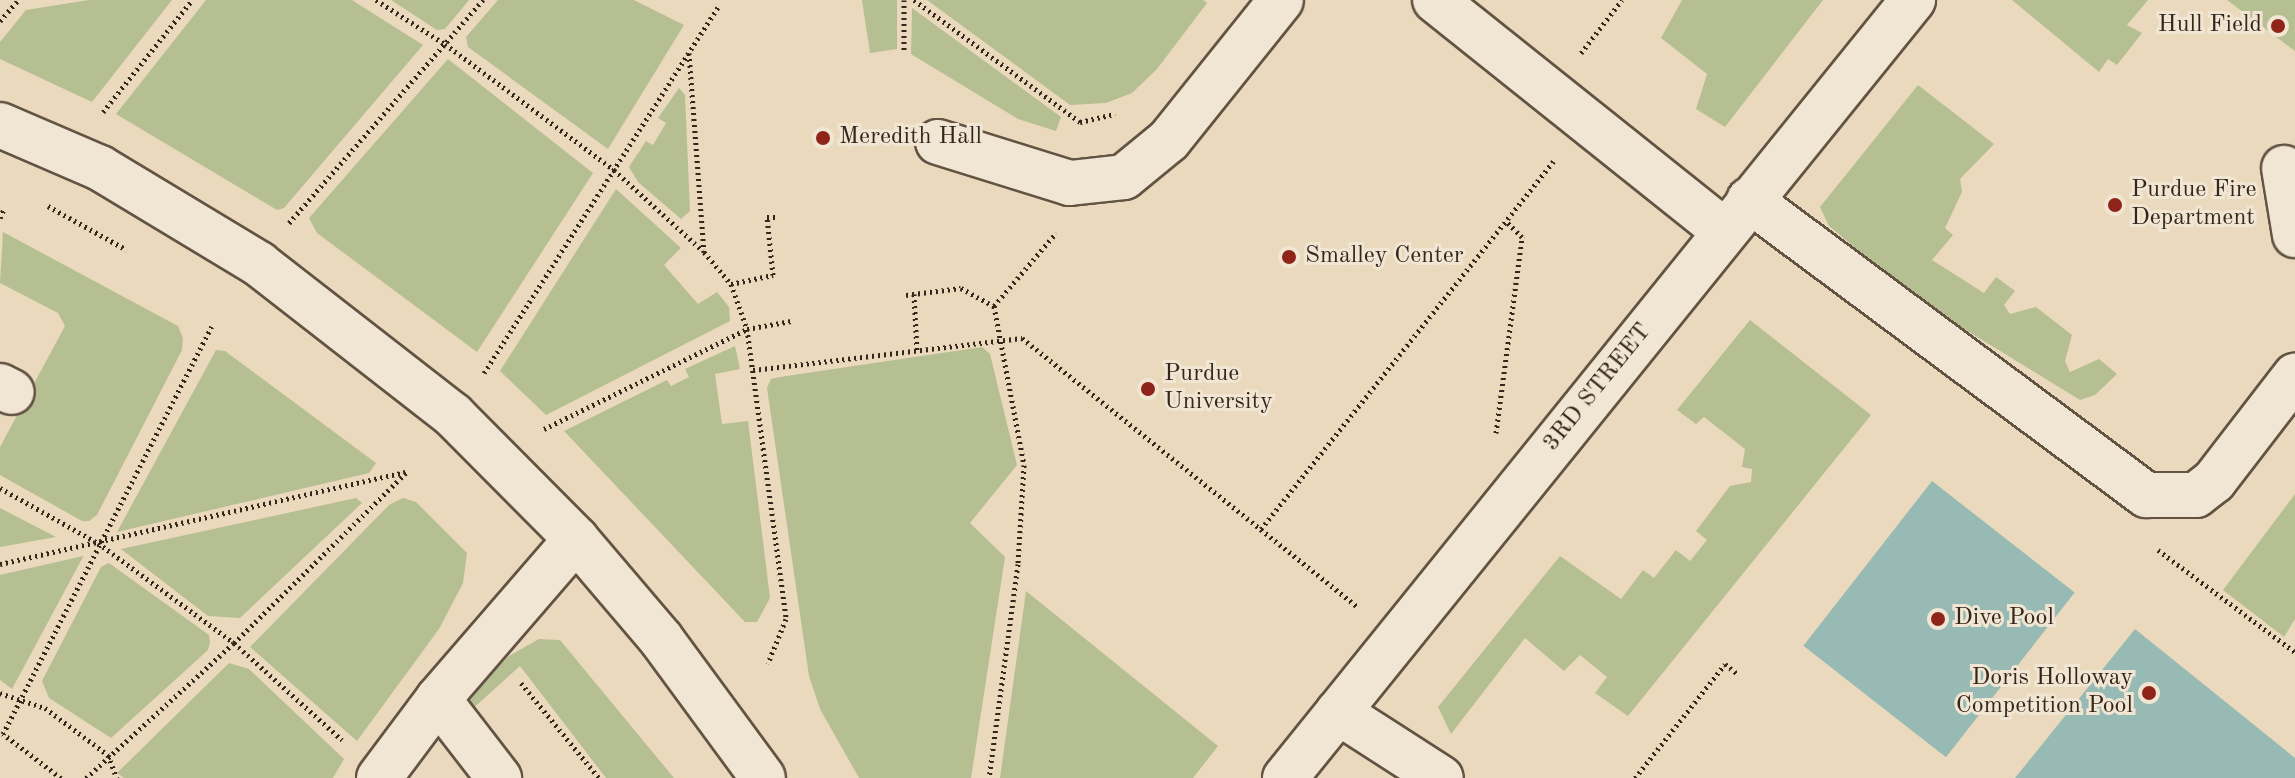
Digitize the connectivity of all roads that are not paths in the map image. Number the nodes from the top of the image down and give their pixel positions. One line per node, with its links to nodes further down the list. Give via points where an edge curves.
1 (1281, 0): 5 (street, via 1169,140 1124,177 1070,183)
2 (1435, 0): 7 (street, via 1586,120)
3 (1913, 0): 7 (street, 3RD STREET)
4 (1, 126): 10 (street, via 100,168 259,264 453,415)
5 (938, 142)
6 (2284, 168): 8 (street)
7 (1736, 215): 9 (street, via 2146,495 2196,495 2214,481); 12 (street, 3RD STREET)
8 (2295, 235)
9 (2295, 376)
10 (576, 539): 11 (street); 15 (street, via 661,639)
11 (438, 699): 13 (street); 14 (street)
12 (1338, 712): 16 (street, 3RD STREET); 17 (street)
13 (380, 776)
14 (499, 778)
15 (763, 778)
16 (1285, 778)
17 (1441, 778)

